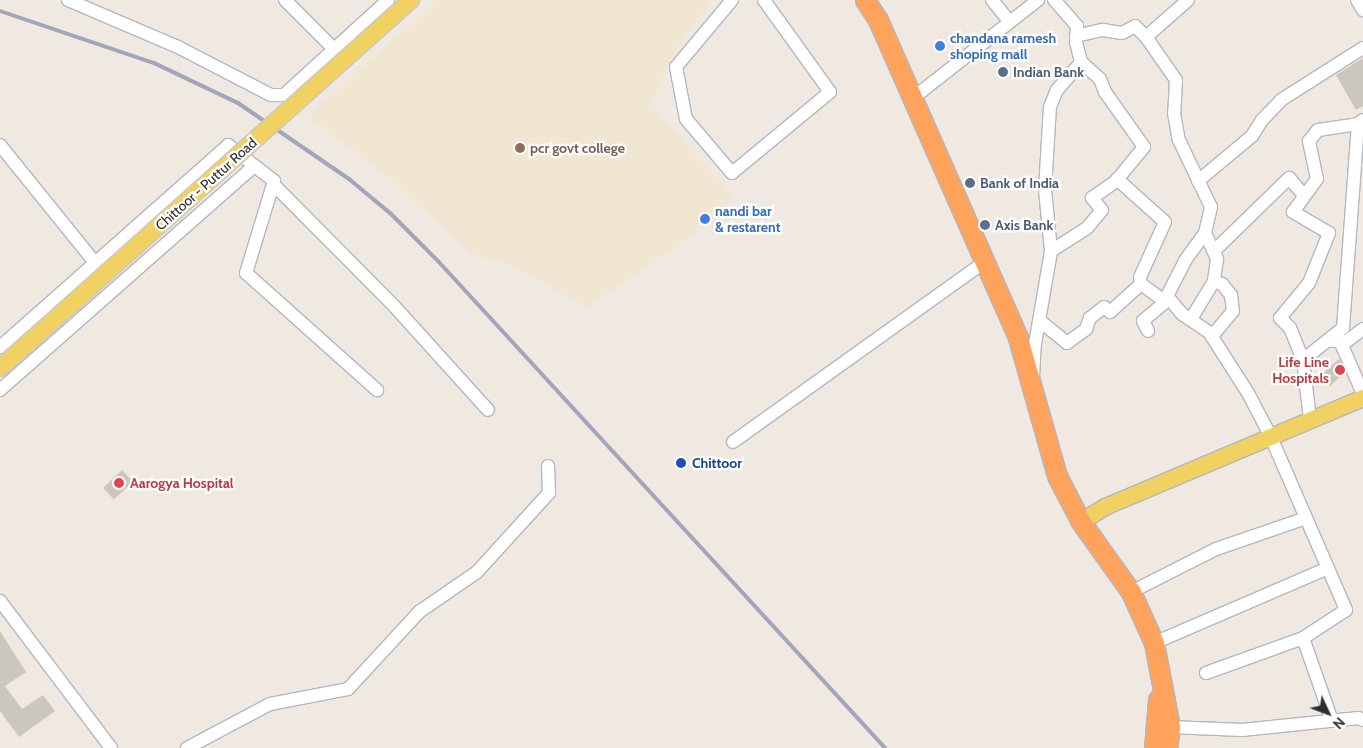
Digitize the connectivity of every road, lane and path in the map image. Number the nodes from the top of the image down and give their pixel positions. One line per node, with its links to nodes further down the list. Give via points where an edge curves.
1 (68, 0): 18 (street, via 176,46 271,95 284,95)
2 (285, 0): 18 (street)
3 (388, 0): 18 (street)
4 (411, 0): 44 (main road, Chittoor - Puttur Road, bridge)
5 (732, 0): 6 (street, via 676,67 686,119 732,173 830,92)
6 (764, 0)
7 (865, 0): 20 (highway, via 878,20)
8 (992, 0): 14 (street)
9 (1038, 0): 14 (street)
10 (1054, 0): 15 (street, via 1077,26)
11 (1188, 0): 16 (street)
12 (1357, 0): 13 (street)
13 (1363, 10)
14 (1010, 22): 20 (street)
15 (1076, 36): 16 (street, via 1104,30 1122,33 1135,26); 19 (street)
16 (1146, 37): 26 (street, via 1176,80 1174,114 1179,140)
17 (1363, 48): 26 (street, via 1281,100 1252,136)
18 (335, 50)
19 (1081, 62): 24 (street, via 1100,79 1105,92 1144,147); 29 (street, via 1057,90 1050,107 1044,190)
20 (912, 98): 31 (highway)
21 (1360, 122): 27 (street, via 1318,130 1309,141 1317,179); 41 (street, via 1343,328)
22 (0, 145): 32 (street)
23 (253, 167): 25 (street); 32 (street, via 228,145); 46 (street)
24 (1117, 179): 29 (street, via 1092,198 1102,210 1087,228); 34 (street, via 1165,222 1140,277)
25 (274, 181): 47 (street, via 246,273); 49 (street, via 274,185 394,306)
26 (1198, 181): 28 (street, via 1211,207)
27 (1304, 195): 30 (street, via 1289,178); 43 (street, via 1293,212 1329,233 1309,283 1280,318 1290,328)
28 (1205, 233): 30 (street); 35 (street, via 1185,260)
29 (1051, 251): 37 (street)
30 (1214, 251): 33 (street, via 1217,259)
31 (984, 262): 45 (highway, via 1018,338); 52 (street)
32 (96, 264): 42 (street)
33 (1214, 281): 36 (street); 40 (street, via 1231,295 1233,310)
34 (1141, 284): 35 (street); 37 (street, via 1110,312 1104,306 1090,318 1086,329 1067,343)
35 (1166, 298): 36 (street); 39 (street, via 1143,321)
36 (1191, 320): 40 (street)
37 (1040, 321): 45 (street)
38 (1363, 329): 41 (street, via 1347,341)
39 (1148, 331)
40 (1212, 336): 51 (street, via 1226,354)
41 (1333, 341): 43 (street); 48 (street)
42 (0, 347)
43 (1303, 360): 50 (street)
44 (0, 368)
45 (1033, 383): 55 (highway, via 1057,476)
46 (0, 390)
47 (377, 390)
48 (1363, 396): 50 (main road)
49 (488, 410)
50 (1310, 419): 51 (main road)
51 (1270, 435): 54 (street); 55 (main road, via 1105,507)
52 (733, 442)
53 (548, 466): 67 (street, via 549,493 477,572 419,612 348,689 270,704)
54 (1306, 518): 56 (street); 57 (street, via 1216,549)
55 (1081, 522): 57 (highway)
56 (1328, 568): 59 (street, via 1346,610); 60 (street)
57 (1131, 592): 60 (highway)
58 (0, 601): 66 (street)
59 (1303, 638): 61 (street); 64 (street)
60 (1154, 644): 62 (highway)
61 (1206, 673)
62 (1160, 682): 65 (highway); 68 (highway)
63 (1363, 720): 64 (street)
64 (1332, 721): 65 (street, via 1242,730)
65 (1170, 727): 69 (highway)
66 (110, 748)
67 (187, 748)
68 (1154, 748)
69 (1167, 748)

